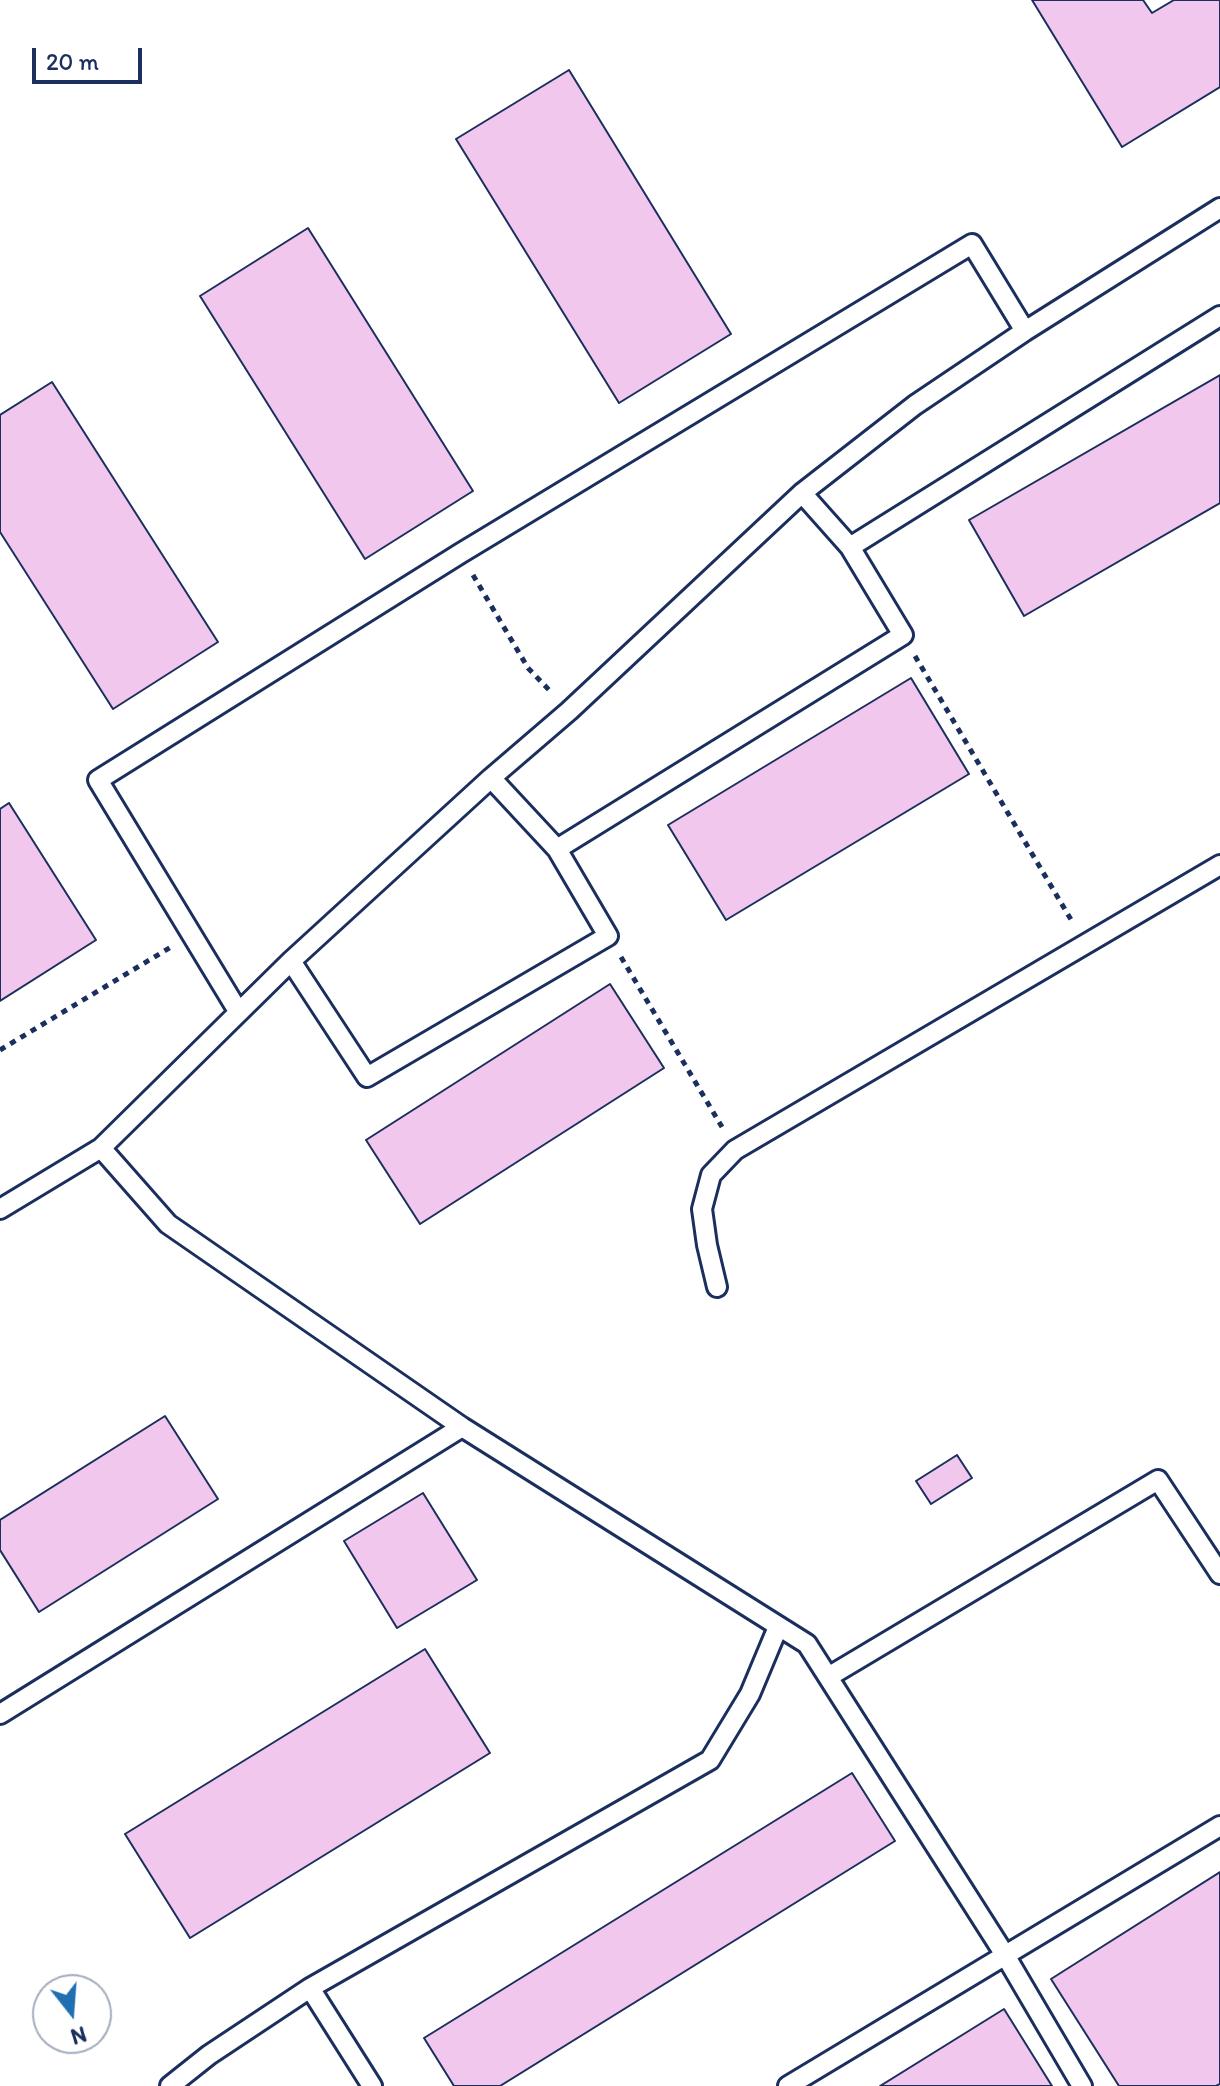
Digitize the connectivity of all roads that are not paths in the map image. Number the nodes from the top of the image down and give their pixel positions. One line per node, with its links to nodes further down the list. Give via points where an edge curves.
1 (1220, 208): 3 (lane)
2 (1220, 316): 5 (lane)
3 (1025, 331): 4 (lane, via 915,405); 10 (lane, via 972,244 98,780)
4 (802, 493): 5 (lane); 6 (lane)
5 (850, 547): 7 (lane, via 903,635)
6 (491, 778): 7 (lane); 9 (lane)
7 (557, 849): 9 (lane, via 608,936 367,1077)
8 (1220, 865): 13 (lane, via 735,1150 711,1175 702,1209)
9 (291, 961): 10 (lane)
10 (238, 1011): 11 (lane)
11 (101, 1148): 12 (lane); 14 (lane, via 168,1224)
12 (0, 1209)
13 (717, 1287)
14 (462, 1427): 16 (lane); 18 (lane)
15 (1220, 1574): 17 (lane, via 1158,1480)
16 (778, 1627): 17 (lane, via 807,1644); 21 (lane, via 750,1694 710,1760)
17 (828, 1677): 20 (lane)
18 (0, 1714)
19 (1220, 1826): 20 (lane)
20 (1005, 1955): 24 (lane); 25 (lane)
21 (310, 1988): 22 (lane); 23 (lane)
22 (170, 2086)
23 (372, 2086)
24 (788, 2086)
25 (1082, 2086)

